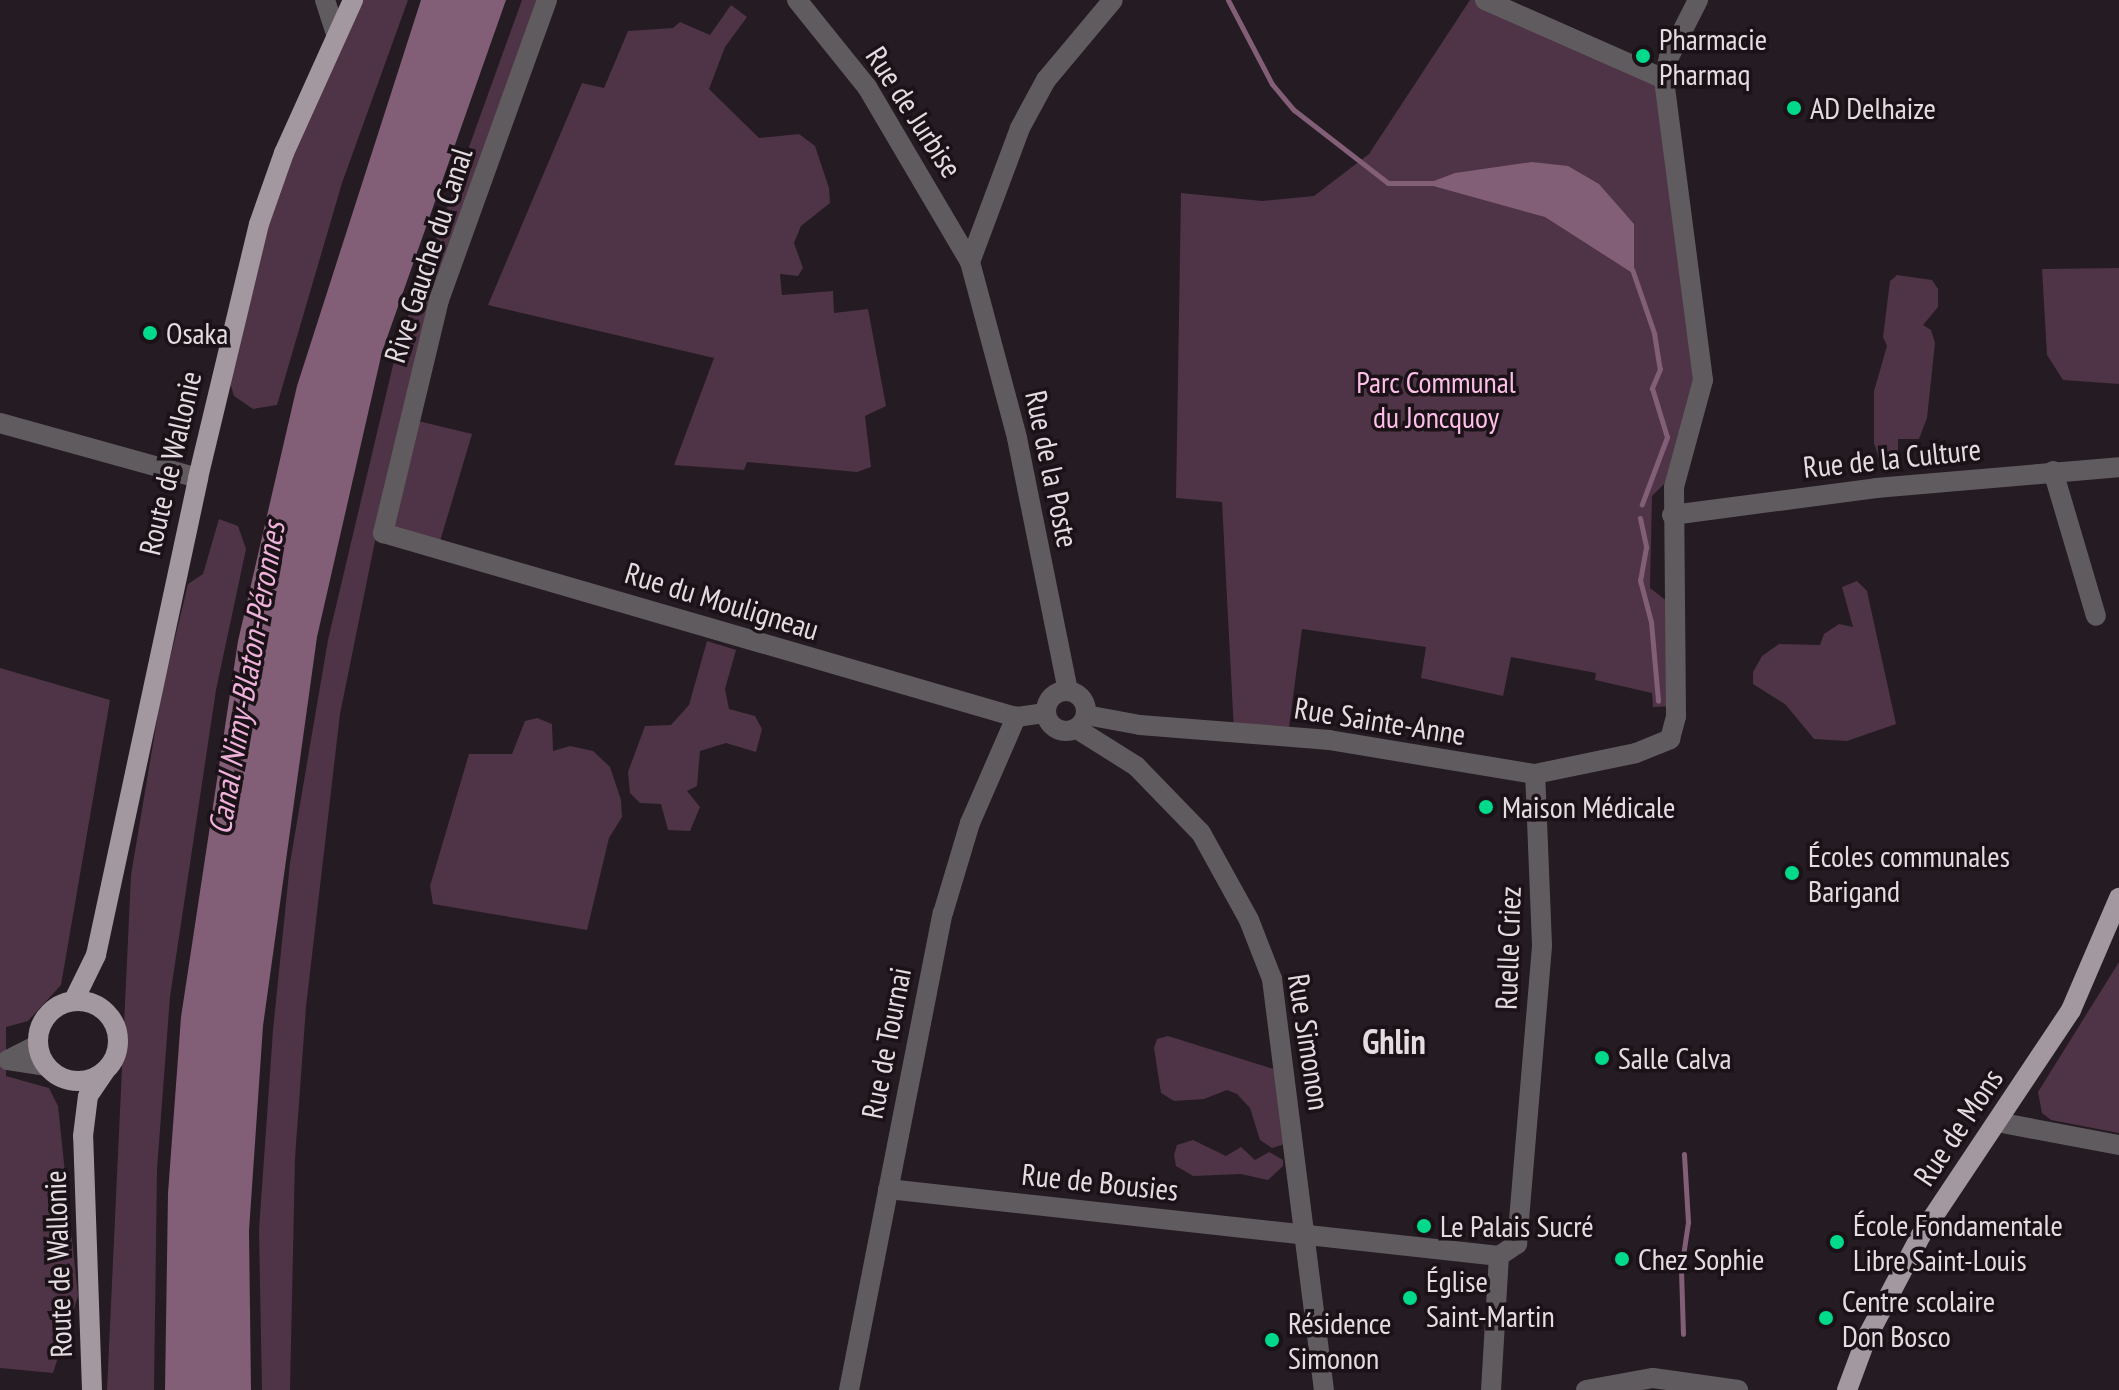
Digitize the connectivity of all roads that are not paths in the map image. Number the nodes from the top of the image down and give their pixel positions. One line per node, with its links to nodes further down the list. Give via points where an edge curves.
1 (325, 0): 8 (street)
2 (353, 0): 8 (main road, Route de Wallonie)
3 (547, 0): 16 (street, Rive Gauche du Canal, via 439,300)
4 (797, 0): 10 (street, Rue de Jurbise, via 867,87)
5 (1113, 0): 10 (street, via 1046,80 1020,128)
6 (1485, 0): 9 (street)
7 (1698, 0): 9 (street, via 1669,57)
8 (336, 33): 14 (main road, Route de Wallonie, via 259,224)
9 (1664, 79): 15 (street, via 1703,380 1677,471)
10 (970, 262): 18 (street, Rue de la Poste, via 1017,438)
11 (0, 423): 14 (street)
12 (2119, 467): 13 (street, Rue de la Culture)
13 (2053, 471): 15 (street, Rue de la Culture); 17 (street)
14 (198, 478): 24 (main road, Route de Wallonie)
15 (1672, 515): 22 (street, Rue Sainte-Anne, via 1676,716 1670,739 1662,746)
16 (383, 533): 20 (street, Rue du Mouligneau)
17 (2096, 616)
18 (1068, 691): 19 (street, via 1050,699); 21 (street, via 1081,696)
19 (1046, 713): 20 (street, Rue du Mouligneau); 21 (street, via 1059,730)
20 (1016, 717): 33 (street, Rue de Tournai, via 970,823 943,913)
21 (1082, 722): 22 (street, Rue Sainte-Anne, via 1329,740); 34 (street, Rue Simonon, via 1169,795 1201,833 1249,920 1272,979)
22 (1535, 774): 35 (street, Ruelle Criez, via 1542,923 1527,1125 1517,1244)
23 (2119, 898): 30 (main road, Rue de Mons, via 2071,1010)
24 (96, 955): 25 (main road); 26 (main road, via 97,988)
25 (74, 1000): 26 (main road); 27 (main road, via 51,1010)
26 (109, 1014): 29 (main road, via 119,1038)
27 (37, 1045): 28 (main road); 28 (street, via 8,1060)
28 (50, 1070): 29 (main road, via 75,1081); 31 (main road, via 71,1096)
29 (105, 1071): 31 (main road, via 88,1096)
30 (1997, 1122): 32 (street); 42 (main road, Rue de Mons, via 1912,1250 1866,1339)
31 (83, 1136): 36 (main road, Route de Wallonie)
32 (2119, 1145)
33 (888, 1189): 34 (street, Rue de Bousies); 37 (street, Rue de Tournai)
34 (1304, 1234): 35 (street, Rue de Bousies); 38 (street, Rue Simonon)
35 (1499, 1256): 39 (street)
36 (92, 1390)
37 (849, 1390)
38 (1324, 1390)
39 (1491, 1390)
40 (1586, 1390): 41 (street, via 1653,1378)
41 (1738, 1390)
42 (1847, 1390)

